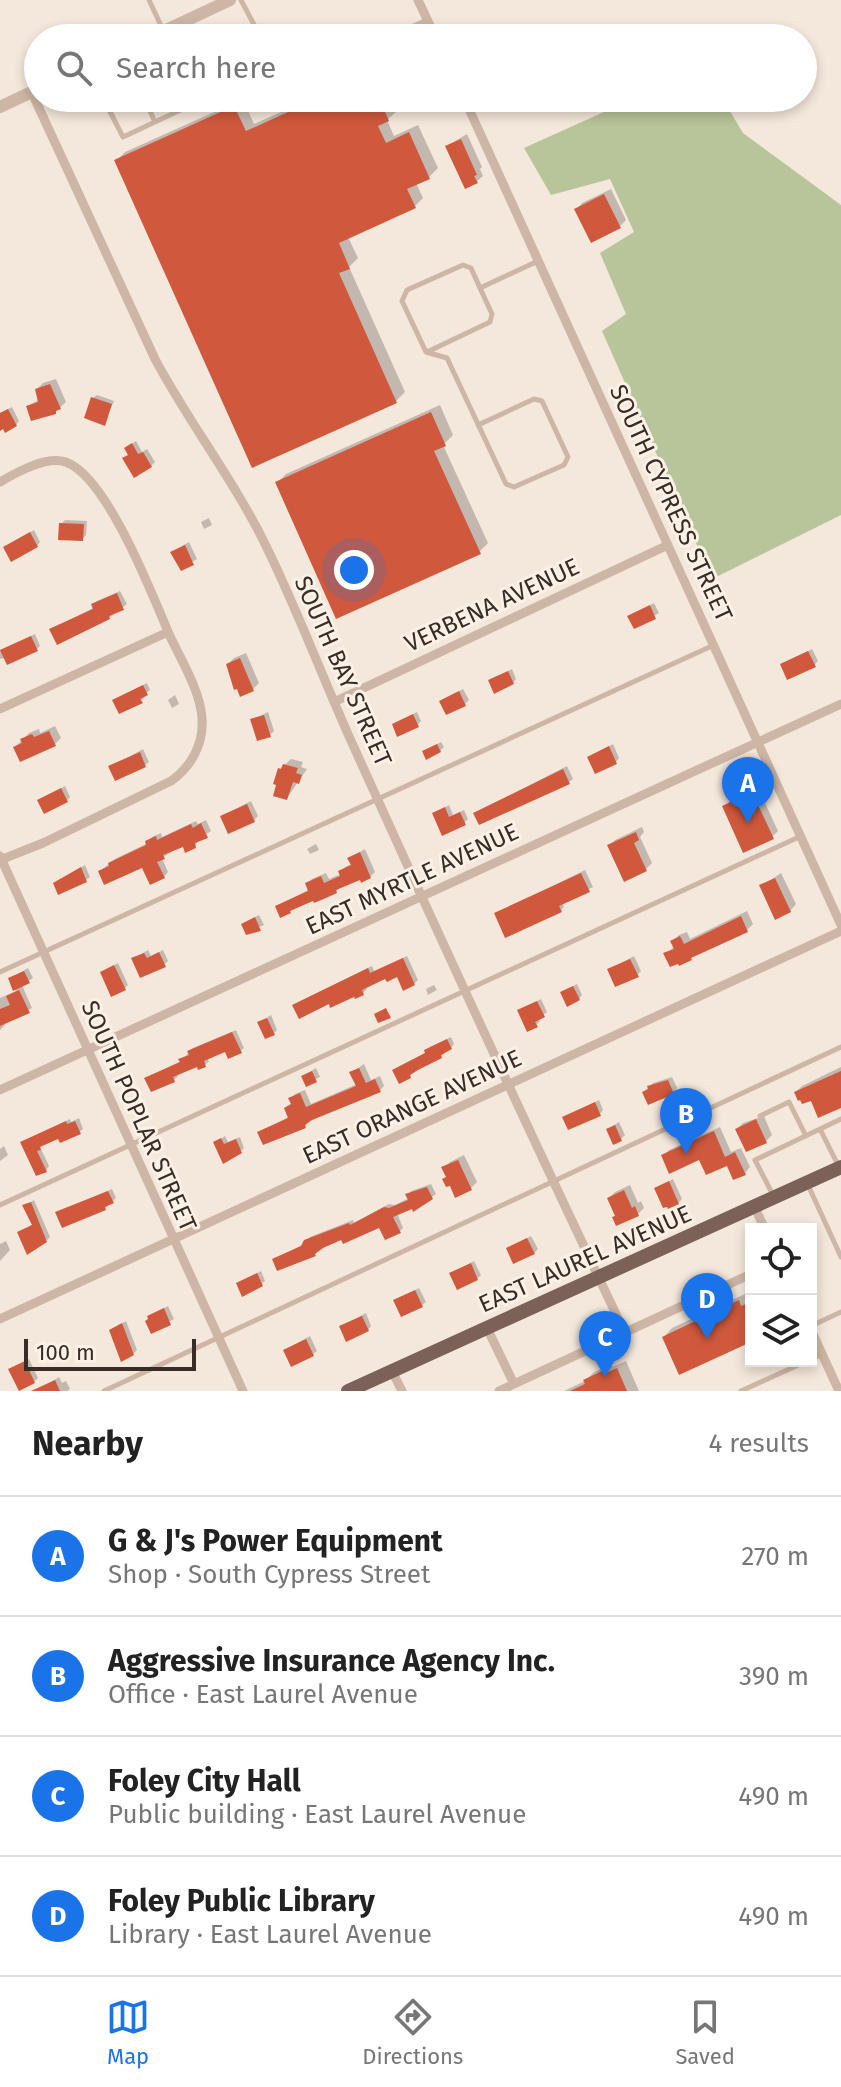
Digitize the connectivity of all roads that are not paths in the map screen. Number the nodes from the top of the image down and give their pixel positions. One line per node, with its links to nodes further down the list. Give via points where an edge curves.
1 (149, 0): 6 (lane)
2 (230, 0): 7 (street)
3 (241, 0): 8 (lane)
4 (418, 0): 5 (street)
5 (427, 20): 9 (lane); 10 (street)
6 (166, 24)
7 (178, 24)
8 (254, 24)
9 (418, 24)
10 (429, 24)
11 (24, 96): 12 (street)
12 (0, 107)
13 (44, 112): 29 (street, SOUTH BAY STREET, via 155,359 246,509)
14 (110, 112): 18 (lane, via 123,137)
15 (150, 112): 18 (lane)
16 (177, 112): 18 (lane)
17 (470, 112): 19 (street, SOUTH CYPRESS STREET)
18 (155, 122)
19 (539, 261): 20 (lane); 26 (street, SOUTH CYPRESS STREET)
20 (480, 288): 21 (lane, via 492,314 490,322); 22 (lane, via 471,268 463,265 407,290 402,301)
21 (441, 345): 22 (lane); 23 (lane)
22 (426, 352): 23 (lane)
23 (447, 358): 24 (lane)
24 (478, 425): 24 (lane, via 506,484 514,487 564,465 568,457 542,401 534,399)
25 (0, 482): 27 (street, via 51,461 67,462 81,472 127,539)
26 (668, 545): 28 (street, SOUTH CYPRESS STREET); 29 (street, VERBENA AVENUE)
27 (168, 632): 31 (street); 35 (street, via 202,715 196,754 189,765 171,781)
28 (714, 645): 32 (street, SOUTH CYPRESS STREET); 33 (lane)
29 (334, 702): 33 (street, SOUTH BAY STREET)
30 (841, 704): 32 (street, EAST MYRTLE AVENUE)
31 (0, 709)
32 (757, 743): 34 (street, SOUTH CYPRESS STREET); 36 (street, EAST MYRTLE AVENUE)
33 (378, 799): 36 (street, SOUTH BAY STREET); 39 (lane)
34 (799, 837): 37 (street, SOUTH CYPRESS STREET); 41 (lane)
35 (0, 859): 39 (street, SOUTH POPLAR STREET)
36 (423, 896): 41 (street, SOUTH BAY STREET); 43 (street, EAST MYRTLE AVENUE)
37 (841, 925)
38 (841, 931): 44 (street, EAST ORANGE AVENUE)
39 (43, 952): 40 (lane); 43 (street, SOUTH POPLAR STREET)
40 (0, 972)
41 (465, 991): 44 (street, SOUTH BAY STREET); 50 (lane)
42 (841, 1047): 52 (lane)
43 (86, 1050): 45 (street, EAST MYRTLE AVENUE); 50 (street, SOUTH POPLAR STREET)
44 (508, 1084): 52 (street, SOUTH BAY STREET); 58 (street, EAST ORANGE AVENUE)
45 (0, 1090)
46 (760, 1116): 49 (lane, via 789,1102)
47 (841, 1119): 48 (lane)
48 (820, 1128): 49 (lane); 51 (lane)
49 (806, 1136): 54 (lane, via 755,1160)
50 (130, 1145): 55 (lane); 58 (street, SOUTH POPLAR STREET)
51 (840, 1167): 53 (main road, EAST LAUREL AVENUE)
52 (552, 1181): 60 (street, SOUTH BAY STREET); 67 (lane)
53 (806, 1183): 54 (main road, EAST LAUREL AVENUE); 59 (lane)
54 (774, 1197): 56 (main road, EAST LAUREL AVENUE)
55 (0, 1205)
56 (754, 1206): 57 (street); 60 (main road, EAST LAUREL AVENUE)
57 (762, 1223)
58 (173, 1239): 63 (street, EAST ORANGE AVENUE); 67 (street, SOUTH POPLAR STREET)
59 (841, 1257)
60 (598, 1277): 65 (main road, EAST LAUREL AVENUE); 66 (street, SOUTH BAY STREET)
61 (745, 1277): 66 (street)
62 (841, 1312): 64 (lane)
63 (0, 1319)
64 (817, 1325)
65 (487, 1328): 72 (main road, EAST LAUREL AVENUE); 73 (street)
66 (624, 1331): 73 (street)
67 (219, 1337): 74 (lane); 75 (street, SOUTH POPLAR STREET)
68 (817, 1342): 69 (street)
69 (822, 1354): 70 (lane); 80 (street)
70 (817, 1356)
71 (794, 1367): 79 (lane)
72 (392, 1371): 76 (main road, EAST LAUREL AVENUE); 77 (street)
73 (514, 1384): 78 (street)
74 (104, 1391)
75 (243, 1391)
76 (348, 1391)
77 (402, 1391)
78 (499, 1391)
79 (741, 1391)
80 (839, 1391)

